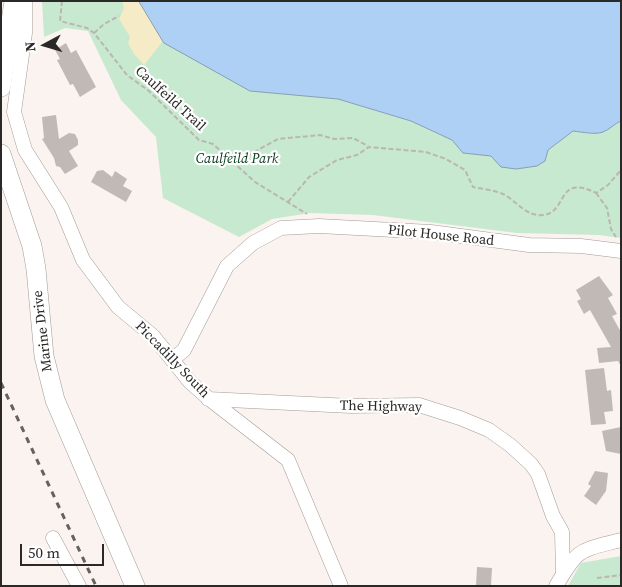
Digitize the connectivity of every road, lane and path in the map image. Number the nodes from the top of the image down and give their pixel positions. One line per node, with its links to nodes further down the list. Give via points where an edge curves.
1 (14, 1): 6 (main road)
2 (25, 1): 15 (street, Piccadilly South, via 25,33 14,112 21,141 61,208 79,253 102,288 118,308 153,336)
3 (62, 1): 5 (path, Caulfeild Trail, via 60,21 86,28)
4 (119, 16): 5 (path)
5 (94, 34): 9 (path, Caulfeild Trail, via 127,75 149,91 199,140 213,144)
6 (1, 87)
7 (369, 147): 9 (path, via 353,138 334,139 320,135 278,139); 11 (path, via 426,152 446,159 465,170 473,187 501,193 539,216 547,215 574,187 584,187); 12 (path, via 357,155 337,160 310,177)
8 (1, 154): 25 (main road, Marine Drive, via 32,246 47,373 55,400)
9 (234, 163): 12 (path, Caulfeild Trail, via 255,182)
10 (621, 170): 11 (path)
11 (596, 193): 14 (path, via 607,208)
12 (288, 202): 13 (path, Caulfeild Trail)
13 (312, 217)
14 (621, 251): 15 (street, Pilot House Road, via 529,245 431,232 330,226 281,228 244,249 227,266 184,350)
15 (172, 360): 16 (street, Piccadilly South)
16 (208, 398): 17 (street, The Highway, via 351,406 419,406 460,418 489,430 531,464); 26 (street, Piccadilly South, via 288,460)
17 (559, 525): 20 (street, The Highway, via 574,540); 23 (street, The Highway, via 563,540)
18 (53, 538): 24 (street)
19 (621, 540): 20 (street)
20 (588, 547): 23 (street, via 575,556)
21 (621, 575): 22 (path)
22 (597, 578)
23 (560, 580)
24 (79, 586)
25 (135, 586)
26 (340, 586)

